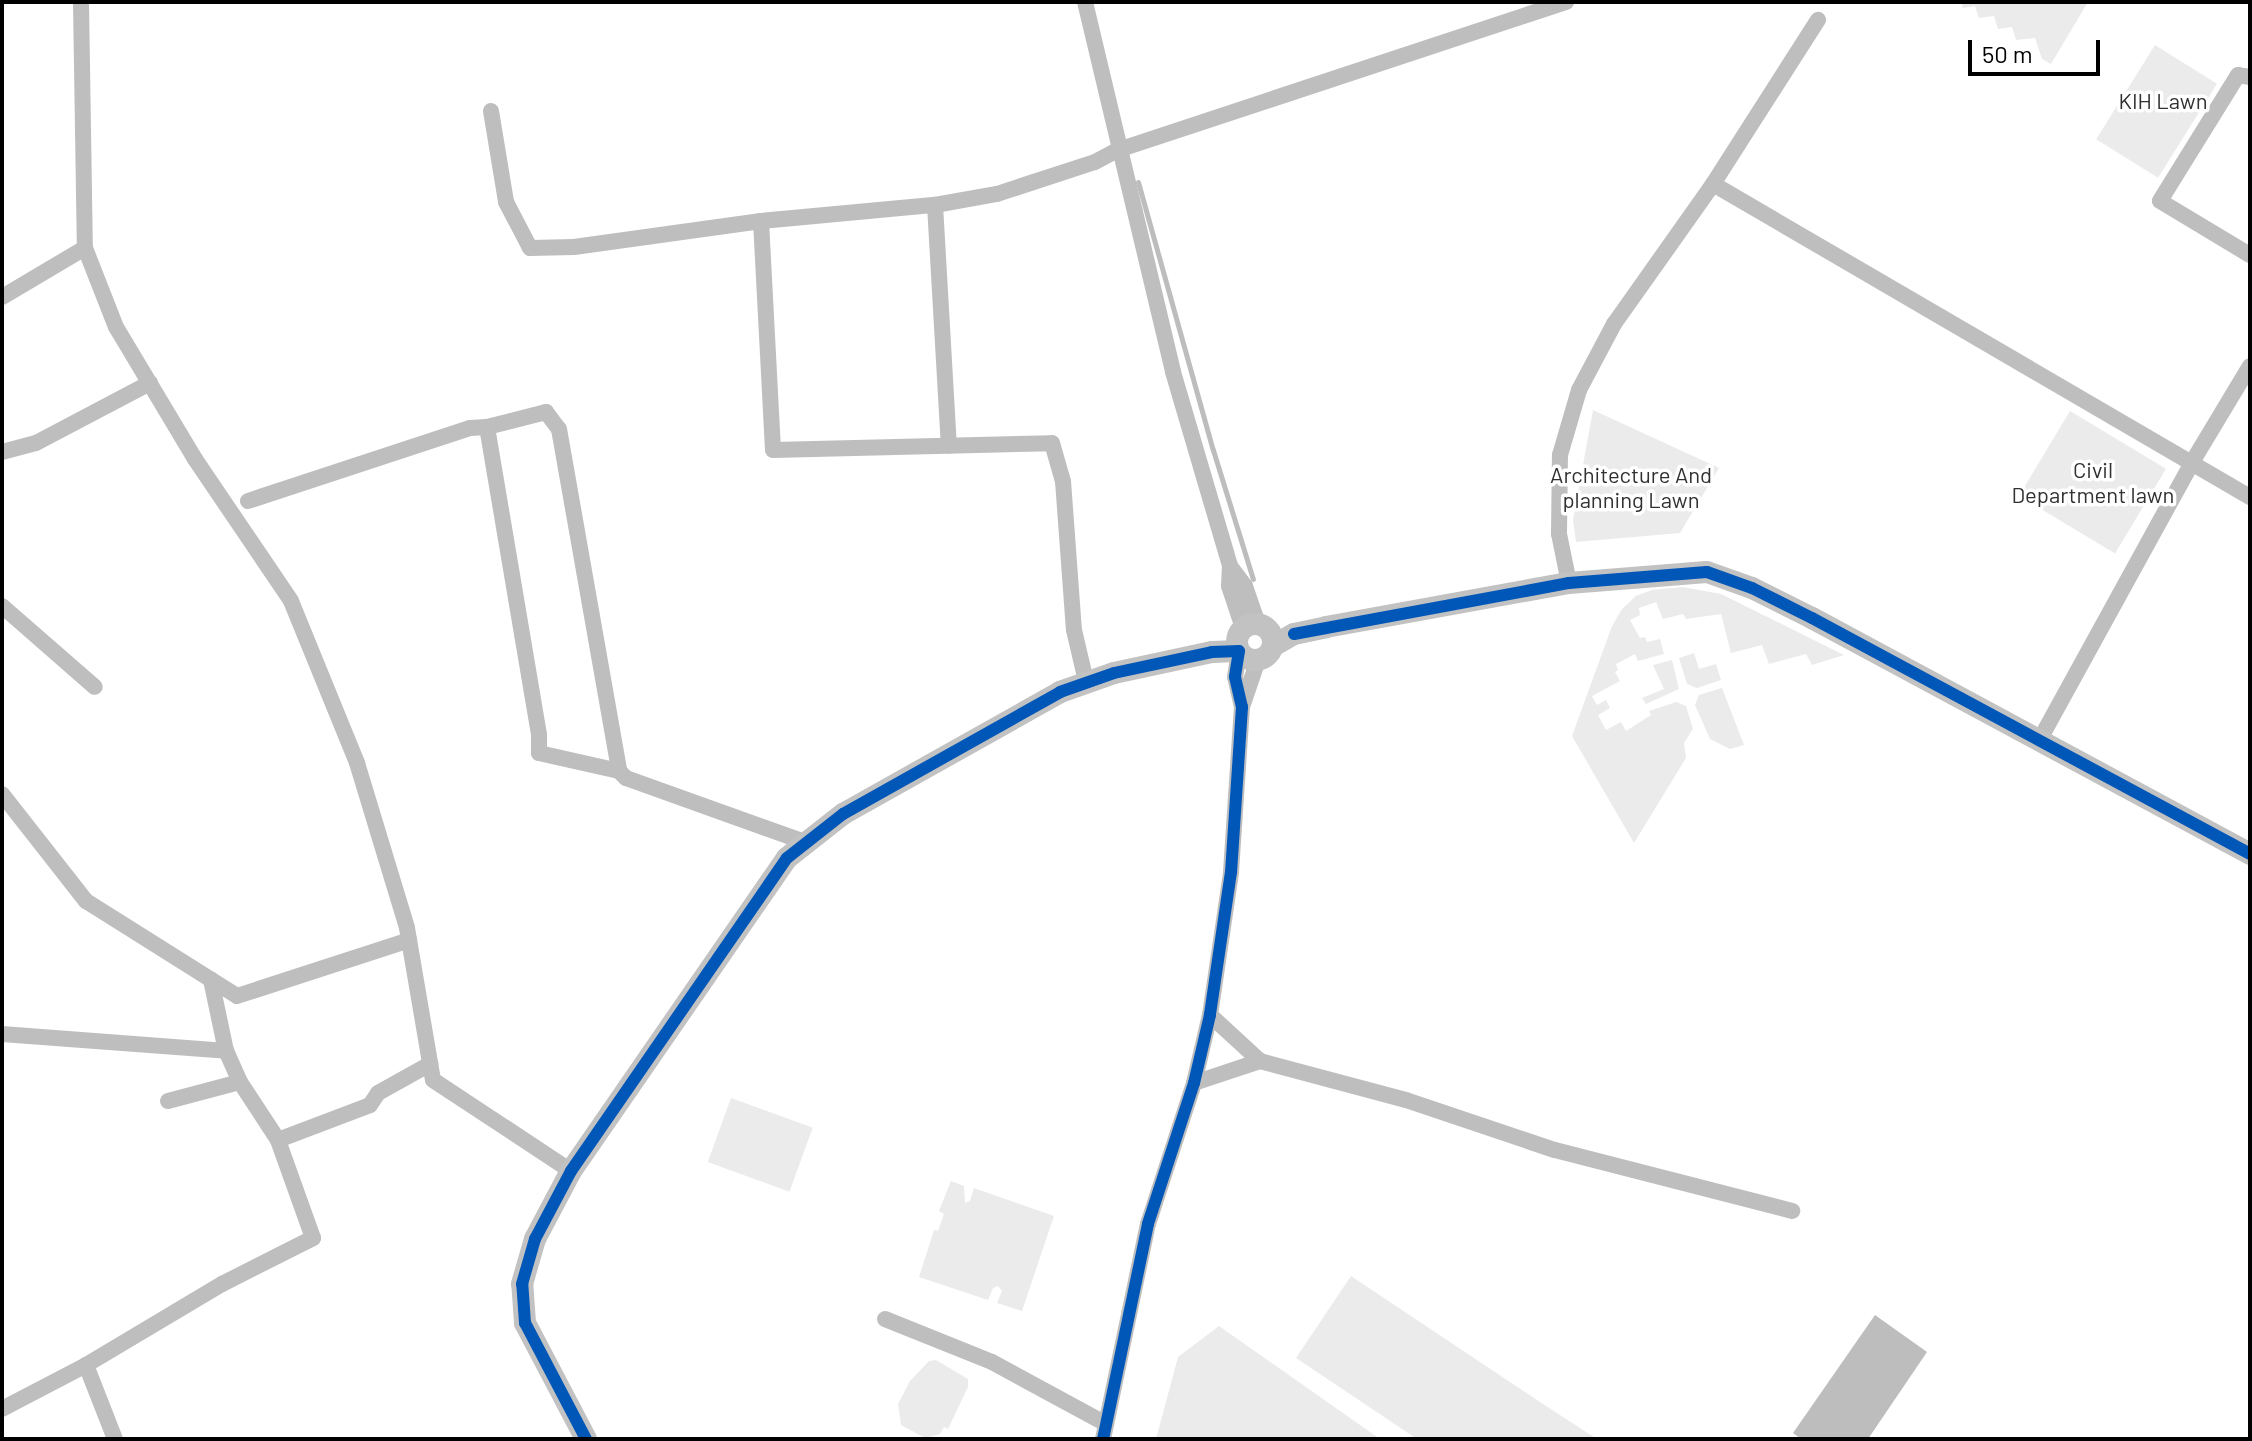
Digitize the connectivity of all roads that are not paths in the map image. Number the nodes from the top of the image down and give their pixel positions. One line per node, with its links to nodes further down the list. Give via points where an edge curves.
1 (81, 2): 11 (street)
2 (1085, 2): 7 (street)
3 (1566, 2): 7 (street)
4 (1818, 20): 8 (street)
5 (2250, 77): 12 (street, via 2238,75 2160,201)
6 (491, 111): 10 (street, via 506,202 530,248 574,247)
7 (1118, 150): 9 (street, via 997,194); 24 (street, via 1173,372 1230,566 1229,586)
8 (1713, 184): 19 (street); 22 (street, via 1614,324 1579,390 1560,455 1559,534)
9 (935, 205): 10 (street); 17 (street)
10 (761, 221): 17 (street, via 773,450)
11 (85, 248): 13 (street); 15 (street, via 116,327)
12 (2250, 255)
13 (2, 297)
14 (2250, 366): 19 (street)
15 (150, 383): 18 (street, via 36,443); 32 (street, via 291,601 357,763)
16 (487, 427): 21 (street, via 470,428); 28 (street, via 539,753); 28 (street, via 546,412 559,429)
17 (949, 446): 25 (street, via 1052,443 1063,481 1074,630)
18 (2, 452)
19 (2191, 464): 20 (street); 27 (street)
20 (2250, 497)
21 (248, 501)
22 (1569, 583): 24 (street); 27 (street, via 1693,571 1722,577 1812,618)
23 (2, 606): 26 (street)
24 (1254, 640): 25 (street); 34 (street, via 1242,707 1231,872)
25 (1086, 681): 30 (street, via 843,814)
26 (95, 687)
27 (2039, 741): 31 (street)
28 (619, 771): 30 (street, via 626,778)
29 (2, 794): 33 (street, via 86,901)
30 (805, 842): 43 (street, via 776,872)
31 (2250, 854)
32 (409, 940): 33 (street, via 237,996); 38 (street)
33 (211, 980): 36 (street)
34 (1210, 1015): 37 (street); 40 (street)
35 (2, 1034): 36 (street)
36 (226, 1051): 39 (street)
37 (1260, 1061): 40 (street); 44 (street, via 1406,1100 1555,1150)
38 (430, 1064): 42 (street, via 378,1093 370,1105); 43 (street, via 433,1080)
39 (240, 1082): 41 (street); 42 (street)
40 (1194, 1083): 48 (street, via 1148,1224)
41 (168, 1101)
42 (278, 1140): 46 (street, via 313,1238 222,1284)
43 (571, 1171): 50 (street, via 535,1239 522,1284 525,1323)
44 (1792, 1211)
45 (885, 1319): 48 (street, via 992,1362)
46 (86, 1365): 47 (street); 49 (street)
47 (2, 1409)
48 (1105, 1432)
49 (115, 1439)
50 (586, 1439)

